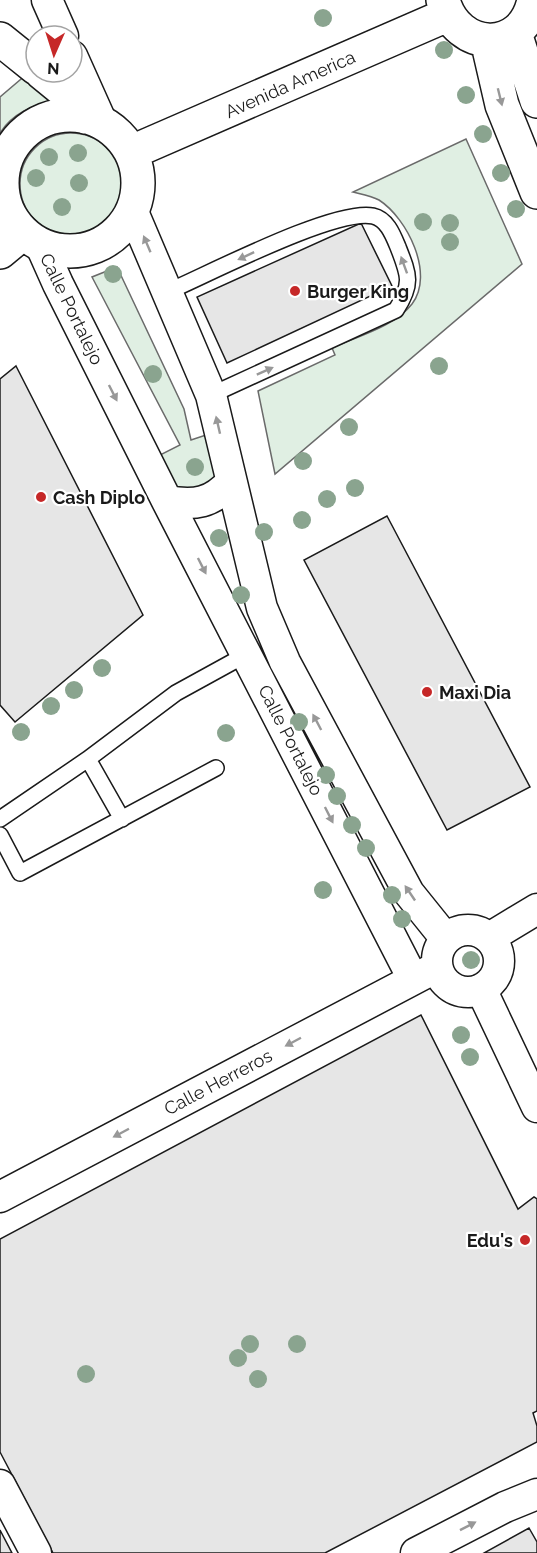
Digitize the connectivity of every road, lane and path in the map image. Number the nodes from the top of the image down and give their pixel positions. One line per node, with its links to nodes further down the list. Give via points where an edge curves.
1 (47, 0): 4 (street)
2 (534, 0): 5 (street, via 525,22)
3 (445, 7): 5 (street, via 463,33); 12 (street, Avenida America)
4 (58, 24)
5 (501, 36): 10 (street); 14 (street, one-way to 14, via 502,105)
6 (0, 39): 7 (street)
7 (24, 58)
8 (56, 84): 11 (street)
9 (82, 84): 11 (street)
10 (537, 101)
11 (94, 120): 12 (street, via 119,135); 13 (street, via 65,115 28,129 14,143)
12 (132, 152): 15 (street, via 138,172)
13 (1, 180): 16 (street, via 3,200)
14 (537, 192)
15 (133, 212): 16 (street, via 121,230 104,243 84,250 62,251); 17 (street, Calle Portalejo, one-way to 15)
16 (21, 244): 20 (street, Calle Portalejo, one-way to 20, via 63,294)
17 (167, 292): 18 (street, Calle Portalejo); 18 (lane, one-way to 17, via 396,310 408,292 408,272 389,227 375,216 346,216)
18 (211, 395): 19 (street, Calle Portalejo, one-way to 18)
19 (231, 482): 20 (street, via 207,502 188,505); 29 (street, Calle Portalejo, one-way to 19, via 409,893 285,662 262,608)
20 (167, 501): 21 (street, Calle Portalejo, one-way to 21)
21 (247, 654): 22 (lane, via 177,693); 29 (street, Calle Portalejo, one-way to 29)
22 (88, 759): 24 (lane); 25 (lane)
23 (216, 768): 25 (lane)
24 (0, 819)
25 (122, 819): 26 (lane, via 20,873)
26 (0, 835)
27 (537, 909): 28 (street)
28 (489, 938): 29 (street, via 472,930 453,933); 30 (street, via 499,955 499,965 496,975)
29 (432, 961): 30 (street, via 453,989); 32 (street, Calle Herreros, one-way to 32, via 345,1015)
30 (481, 989): 31 (street)
31 (537, 1107)
32 (0, 1197)
33 (0, 1485): 35 (street)
34 (537, 1494): 36 (street, one-way to 34)
35 (36, 1553)
36 (416, 1553)

